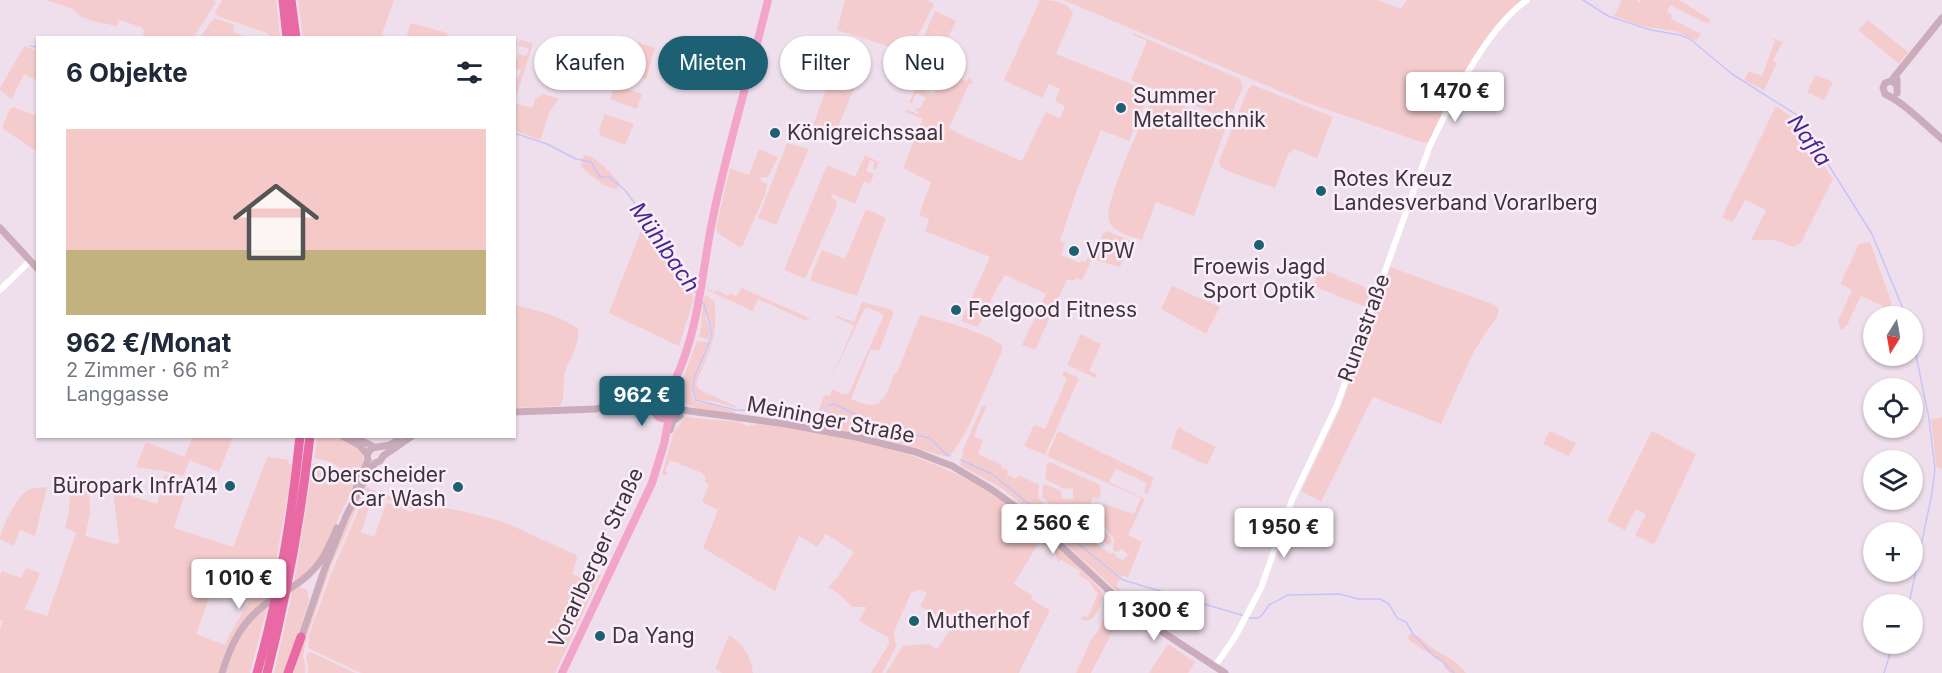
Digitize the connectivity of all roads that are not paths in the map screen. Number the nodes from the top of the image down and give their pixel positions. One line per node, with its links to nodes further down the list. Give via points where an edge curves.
1 (282, 0): 6 (highway)
2 (291, 0): 7 (highway)
3 (768, 0): 15 (main road, Vorarlberger Straße, via 715,209 690,339)
4 (1527, 0): 38 (street, Runastraße, via 1506,18 1487,43 1429,148 1336,405 1296,491 1261,588)
5 (1942, 18): 8 (main road)
6 (287, 36)
7 (296, 36)
8 (1893, 82): 9 (main road, via 1898,88); 9 (main road, via 1885,83 1883,88 1885,94)
9 (1894, 95): 10 (main road)
10 (1942, 139)
11 (0, 228): 12 (main road)
12 (31, 260): 13 (main road); 14 (street)
13 (36, 266)
14 (0, 290)
15 (677, 375): 16 (main road, Vorarlberger Straße); 17 (main road, via 655,396); 20 (main road, Vorarlberger Straße)
16 (660, 401): 17 (main road); 20 (main road, via 669,400); 20 (main road, Vorarlberger Straße, via 655,408)
17 (620, 406): 18 (main road)
18 (596, 409): 19 (main road); 20 (main road)
19 (516, 412)
20 (669, 413): 21 (main road, Meininger Straße); 21 (main road, Meininger Straße); 31 (main road, Vorarlberger Straße); 31 (main road, Vorarlberger Straße)
21 (717, 416): 38 (main road, Meininger Straße, via 793,425 880,442 952,466 1008,500 1132,612)
22 (300, 438): 32 (highway)
23 (309, 438): 32 (highway)
24 (346, 438): 33 (main road)
25 (357, 438): 28 (main road)
26 (402, 438): 28 (main road)
27 (408, 438): 29 (main road)
28 (375, 447): 30 (main road); 33 (main road, via 370,449)
29 (394, 448): 30 (main road); 34 (main road, via 384,463)
30 (383, 456): 33 (main road, via 380,461)
31 (660, 458): 44 (main road, Vorarlberger Straße, via 639,513)
32 (303, 459): 37 (highway)
33 (370, 459): 34 (main road)
34 (365, 476): 35 (main road)
35 (358, 488): 36 (main road); 39 (main road, via 320,562 245,623)
36 (301, 637): 42 (highway); 43 (main road)
37 (270, 641): 40 (highway); 41 (highway)
38 (1215, 666): 45 (main road, Meininger Straße)
39 (222, 673)
40 (257, 673)
41 (267, 673)
42 (288, 673)
43 (292, 673)
44 (562, 673)
45 (1225, 673)

